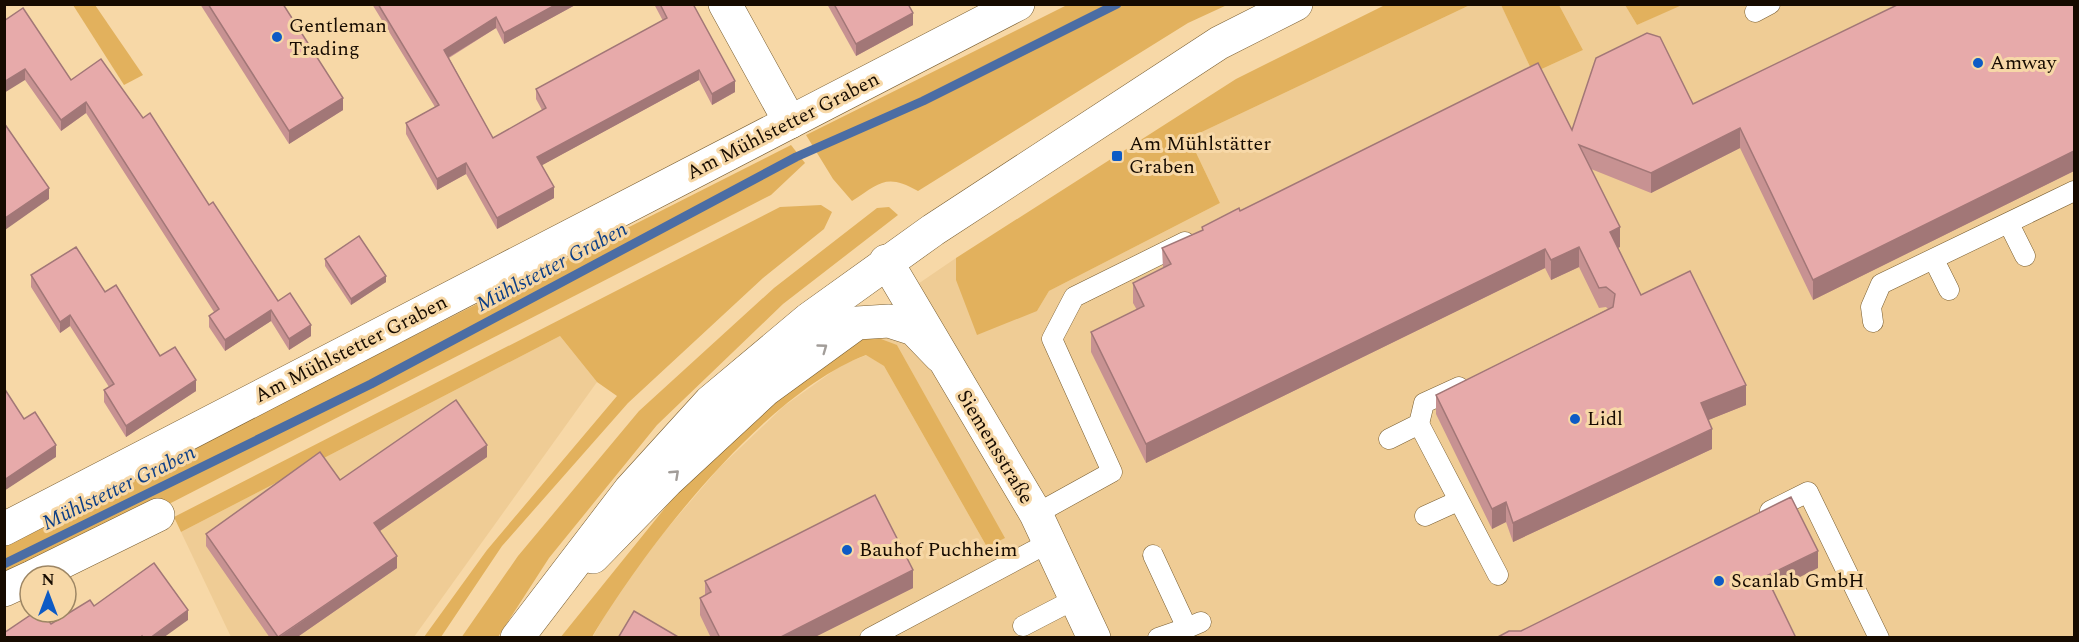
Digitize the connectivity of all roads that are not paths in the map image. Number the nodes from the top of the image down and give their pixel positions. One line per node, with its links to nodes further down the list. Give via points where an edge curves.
1 (726, 4): 4 (street)
2 (1018, 4): 4 (street, Am Mühlstetter Graben)
3 (1296, 4): 10 (street, via 1219,44)
4 (790, 122): 22 (street, Am Mühlstetter Graben)
5 (2074, 191): 6 (lane)
6 (2009, 224): 8 (lane); 9 (lane)
7 (1201, 234): 21 (lane, via 1074,297 1052,339 1112,472)
8 (2025, 256)
9 (1934, 260): 11 (lane); 12 (lane, via 1881,284 1871,307)
10 (886, 261): 13 (street, Siemensstraße); 30 (street, via 710,402 630,490)
11 (1949, 290)
12 (1873, 322)
13 (940, 356): 21 (street, Siemensstraße); 30 (street, one-way to 13, via 660,488 724,428 765,390 857,323 889,321 914,329)
14 (1477, 378): 15 (lane, via 1424,403)
15 (1419, 424): 16 (lane); 17 (lane)
16 (1389, 439)
17 (1458, 501): 19 (lane); 25 (lane)
18 (158, 515): 24 (street)
19 (1425, 516)
20 (1756, 518): 34 (lane, via 1808,492)
21 (1043, 528): 28 (street, Siemensstraße); 31 (lane)
22 (4, 529)
23 (1153, 555): 33 (lane, via 1194,625)
24 (58, 564)
25 (1498, 575)
26 (18, 584): 27 (street)
27 (4, 590)
28 (1077, 598): 29 (lane); 32 (street, Siemensstraße)
29 (1023, 626)
30 (518, 638)
31 (870, 638)
32 (1094, 638)
33 (1158, 638)
34 (1879, 638)

